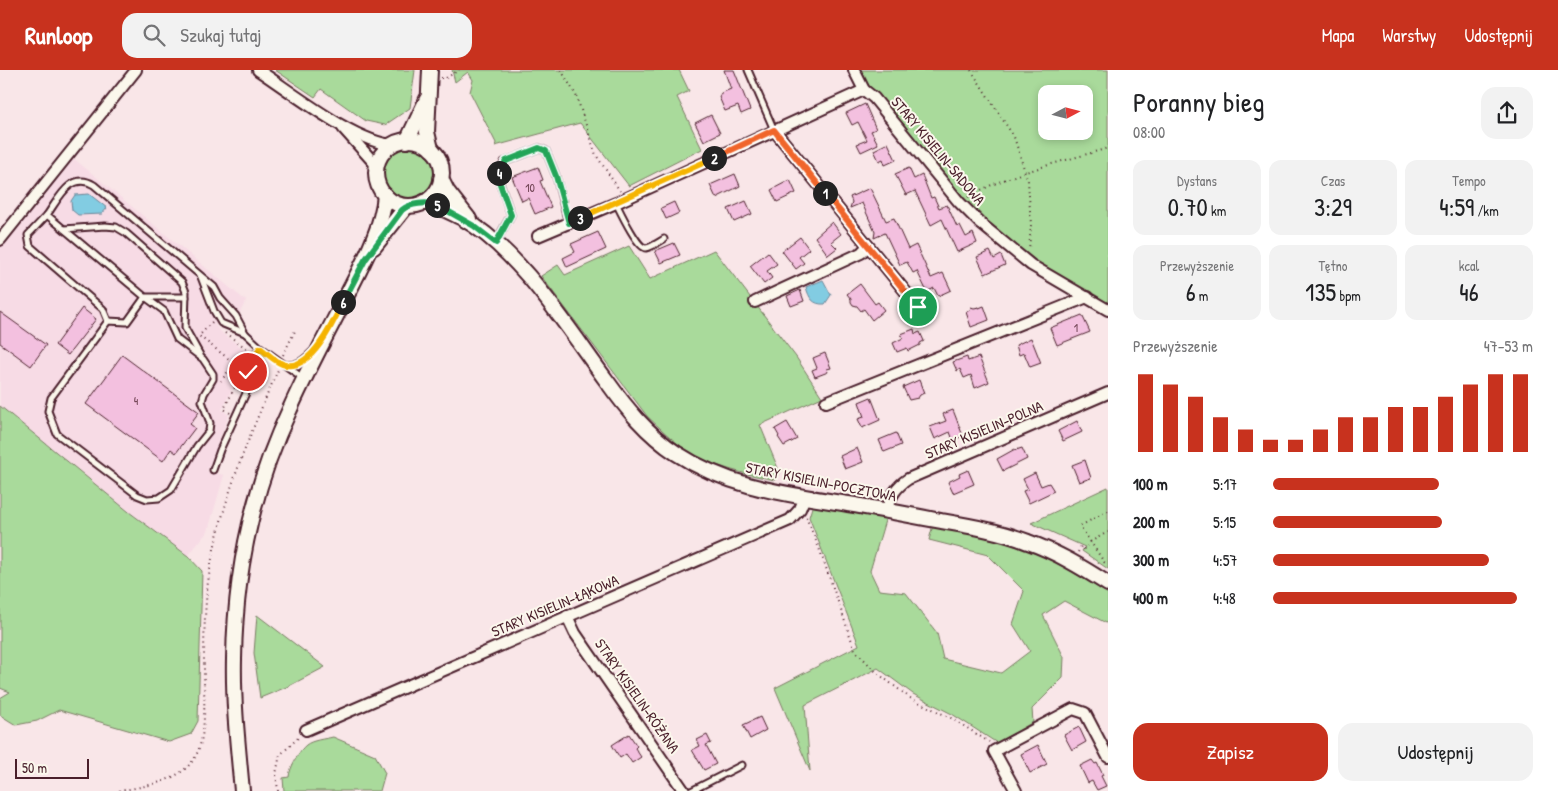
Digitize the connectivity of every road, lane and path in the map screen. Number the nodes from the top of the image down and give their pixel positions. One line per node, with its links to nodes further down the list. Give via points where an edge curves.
1 (136, 70): 29 (street)
2 (258, 70): 11 (street)
3 (459, 70): 8 (path, via 446,78)
4 (561, 70): 20 (path, via 576,95 596,154)
5 (748, 70): 12 (lane)
6 (854, 70): 9 (street, STARY KISIELIN-SADOWA)
7 (971, 70): 17 (path, via 1014,137)
8 (429, 74): 10 (main road)
9 (864, 90): 12 (street); 22 (street, STARY KISIELIN-SADOWA)
10 (428, 96): 13 (main road); 14 (main road, via 427,132)
11 (339, 124): 13 (street, via 377,142); 16 (street)
12 (774, 130): 20 (street); 32 (street)
13 (401, 143): 14 (main road, via 418,141); 16 (main road, via 382,154)
14 (431, 148): 18 (main road, via 440,163)
15 (1108, 148): 17 (path)
16 (377, 166): 19 (main road, via 378,180)
17 (1025, 172): 22 (path); 34 (path, via 1031,225)
18 (441, 179): 21 (main road, via 432,197); 26 (main road, STARY KISIELIN-POCZTOWA)
19 (385, 195): 23 (main road); 33 (main road)
20 (621, 201): 25 (street); 30 (lane, via 642,247)
21 (424, 202): 23 (main road); 26 (main road, STARY KISIELIN-POCZTOWA, via 442,207)
22 (959, 202): 34 (street, STARY KISIELIN-SADOWA)
23 (406, 207): 33 (main road)
24 (47, 215): 27 (lane); 35 (lane, via 70,185 79,180 87,181); 43 (lane, via 28,236 30,246 103,309)
25 (569, 223): 28 (street); 31 (lane, via 546,151 539,148 504,162 498,177 511,215)
26 (474, 226): 31 (main road, STARY KISIELIN-POCZTOWA)
27 (64, 229): 36 (lane); 37 (lane, via 116,227 182,282)
28 (538, 236)
29 (0, 240)
30 (664, 240)
31 (496, 243): 59 (main road, STARY KISIELIN-POCZTOWA, via 545,298 629,412 658,440 714,475)
32 (868, 246): 39 (street); 40 (street)
33 (365, 260): 47 (main road)
34 (1028, 262): 38 (street, STARY KISIELIN-SADOWA)
35 (199, 275): 42 (lane); 46 (lane, via 214,287)
36 (145, 297): 37 (lane); 43 (lane, via 127,322); 50 (lane, via 164,310 177,339)
37 (186, 297): 50 (lane, via 185,328)
38 (1087, 297): 41 (street, STARY KISIELIN-SADOWA); 56 (street)
39 (755, 302)
40 (918, 307)
41 (1108, 310)
42 (217, 317): 46 (lane, via 221,323); 54 (path, via 199,336 234,363)
43 (108, 321): 50 (lane, via 51,398 48,411 57,434 137,495 159,498 171,490 209,431 210,423 202,401 213,374)
44 (295, 331): 51 (path)
45 (225, 333): 49 (path, via 248,350)
46 (245, 334): 48 (lane)
47 (325, 339): 51 (lane, via 301,362); 53 (main road)
48 (260, 348): 51 (lane); 58 (lane, via 250,363 247,391)
49 (246, 358)
50 (203, 359)
51 (282, 364): 53 (lane); 72 (path, via 239,461 217,539 208,583 204,709 198,748 187,768 177,774)
52 (242, 371): 57 (path, via 224,409)
53 (304, 379): 73 (main road, via 260,486 242,566 234,695)
54 (216, 387)
55 (1108, 393): 60 (street, STARY KISIELIN-POLNA, via 908,480 893,493)
56 (826, 402)
57 (230, 413)
58 (213, 470)
59 (802, 503): 60 (main road, STARY KISIELIN-POCZTOWA); 67 (street, STARY KISIELIN-ŁĄKOWA, via 790,520); 69 (path, via 855,650 876,672 910,698 988,740)
60 (887, 510): 66 (main road, STARY KISIELIN-POCZTOWA, via 988,530 1030,542)
61 (1108, 511): 63 (path, via 1080,526)
62 (1108, 532): 63 (path)
63 (1091, 543): 64 (path, via 1084,549 1081,546); 65 (path)
64 (1075, 556)
65 (1108, 564)
66 (1108, 584)
67 (567, 616): 68 (street, STARY KISIELIN-ŁĄKOWA); 75 (street, STARY KISIELIN-RÓŻANA)
68 (306, 730): 74 (path, via 280,755 276,774)
69 (994, 750): 70 (street, via 1073,709 1085,713); 77 (street)
70 (1108, 757)
71 (742, 765): 76 (lane)
72 (119, 791)
73 (242, 791)
74 (278, 791)
75 (684, 791)
76 (692, 791)
77 (1016, 791)

